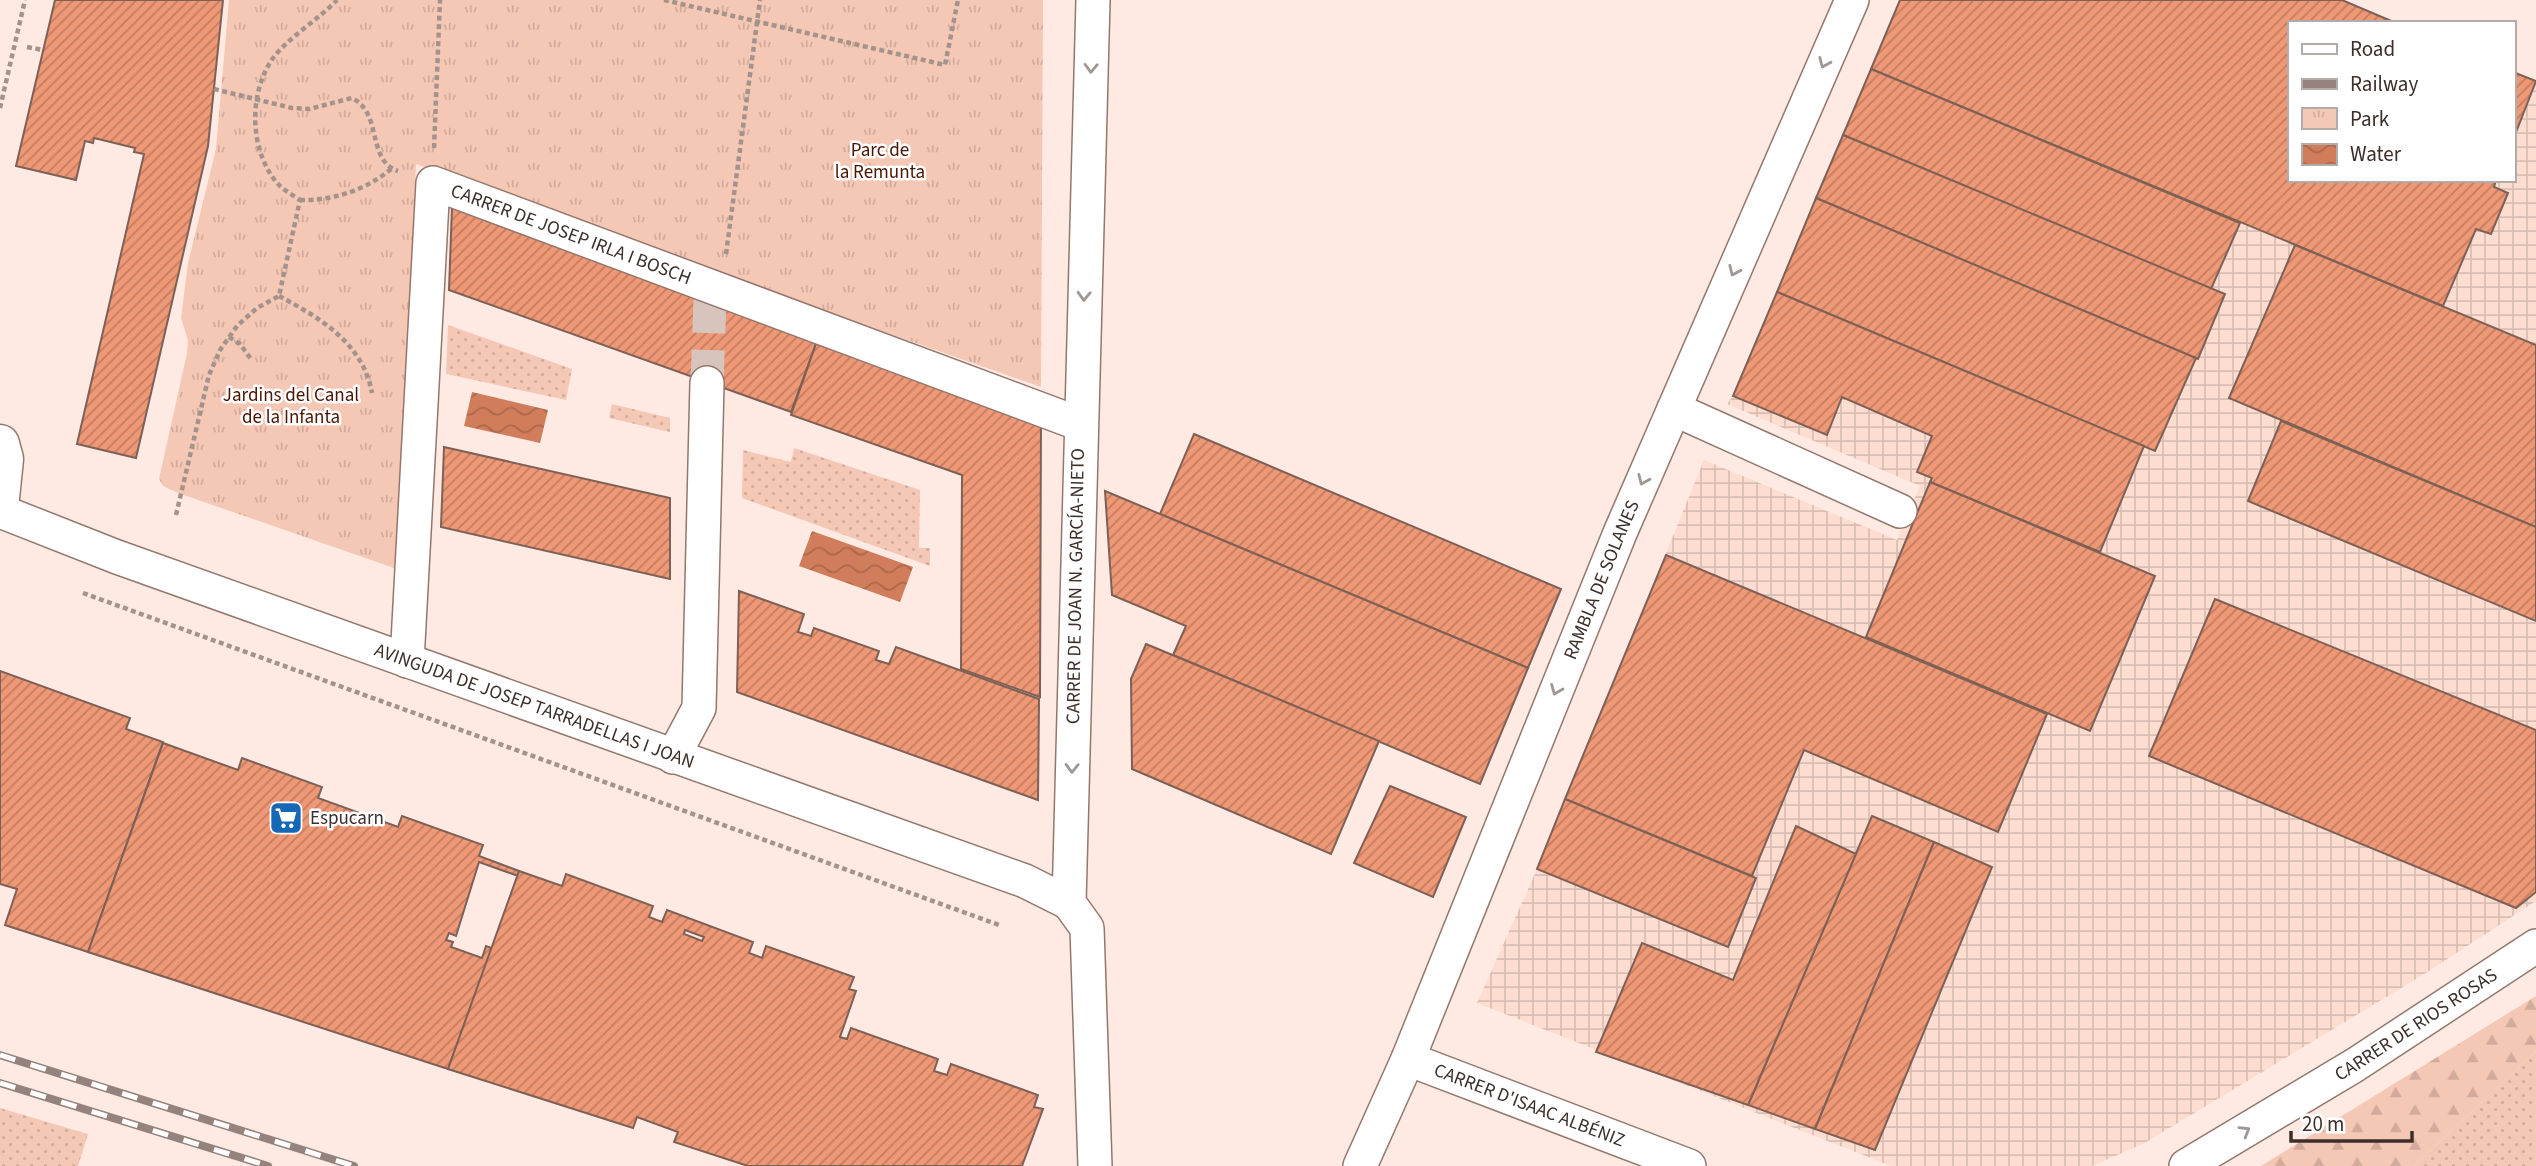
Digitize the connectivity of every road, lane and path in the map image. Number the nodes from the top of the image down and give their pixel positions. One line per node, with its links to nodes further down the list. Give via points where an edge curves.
1 (25, 0): 14 (path)
2 (337, 0): 13 (path, via 274,57)
3 (440, 0): 16 (path)
4 (664, 0): 9 (path)
5 (760, 0): 9 (path)
6 (958, 0): 9 (path, via 945,65)
7 (1093, 0): 25 (street, CARRER DE JOAN N. GARCÍA-NIETO, one-way to 25)
8 (1852, 0): 24 (street, RAMBLA DE SOLANES, one-way to 24)
9 (757, 21): 18 (path)
10 (27, 47): 11 (path)
11 (43, 50)
12 (214, 89): 13 (path)
13 (258, 100): 15 (path, via 309,109 352,98 367,110 379,151); 17 (path, via 258,149 280,186)
14 (0, 108)
15 (391, 169): 16 (path); 17 (path, via 335,197)
16 (418, 178): 18 (street, CARRER DE JOSEP IRLA I BOSCH); 32 (street, CARRER DE JOSEP IRLA I BOSCH)
17 (299, 200): 19 (path)
18 (716, 288): 25 (street, CARRER DE JOSEP IRLA I BOSCH)
19 (279, 296): 20 (path, via 257,308); 23 (path, via 338,332 359,357)
20 (229, 337): 21 (path); 30 (path, via 209,375)
21 (251, 359)
22 (707, 383): 33 (street, via 699,708)
23 (372, 393)
24 (1674, 409): 29 (street); 37 (street, RAMBLA DE SOLANES, one-way to 37)
25 (1080, 424): 34 (street, CARRER DE JOAN N. GARCÍA-NIETO, one-way to 34)
26 (0, 444): 27 (street, via 4,459)
27 (0, 498)
28 (0, 511): 32 (street, AVINGUDA DE JOSEP TARRADELLAS I JOAN)
29 (1900, 511)
30 (176, 515)
31 (83, 593): 35 (path)
32 (407, 661): 33 (street, AVINGUDA DE JOSEP TARRADELLAS I JOAN)
33 (673, 757): 34 (street, AVINGUDA DE JOSEP TARRADELLAS I JOAN, via 1025,881)
34 (1069, 902): 38 (street, via 1087,928)
35 (999, 925)
36 (2536, 946): 41 (street, CARRER DE RIOS ROSAS, one-way to 36, via 2355,1065)
37 (1408, 1059): 39 (street, RAMBLA DE SOLANES); 40 (street, CARRER D'ISAAC ALBÉNIZ)
38 (1095, 1166)
39 (1360, 1166)
40 (1689, 1166)
41 (2186, 1166)

